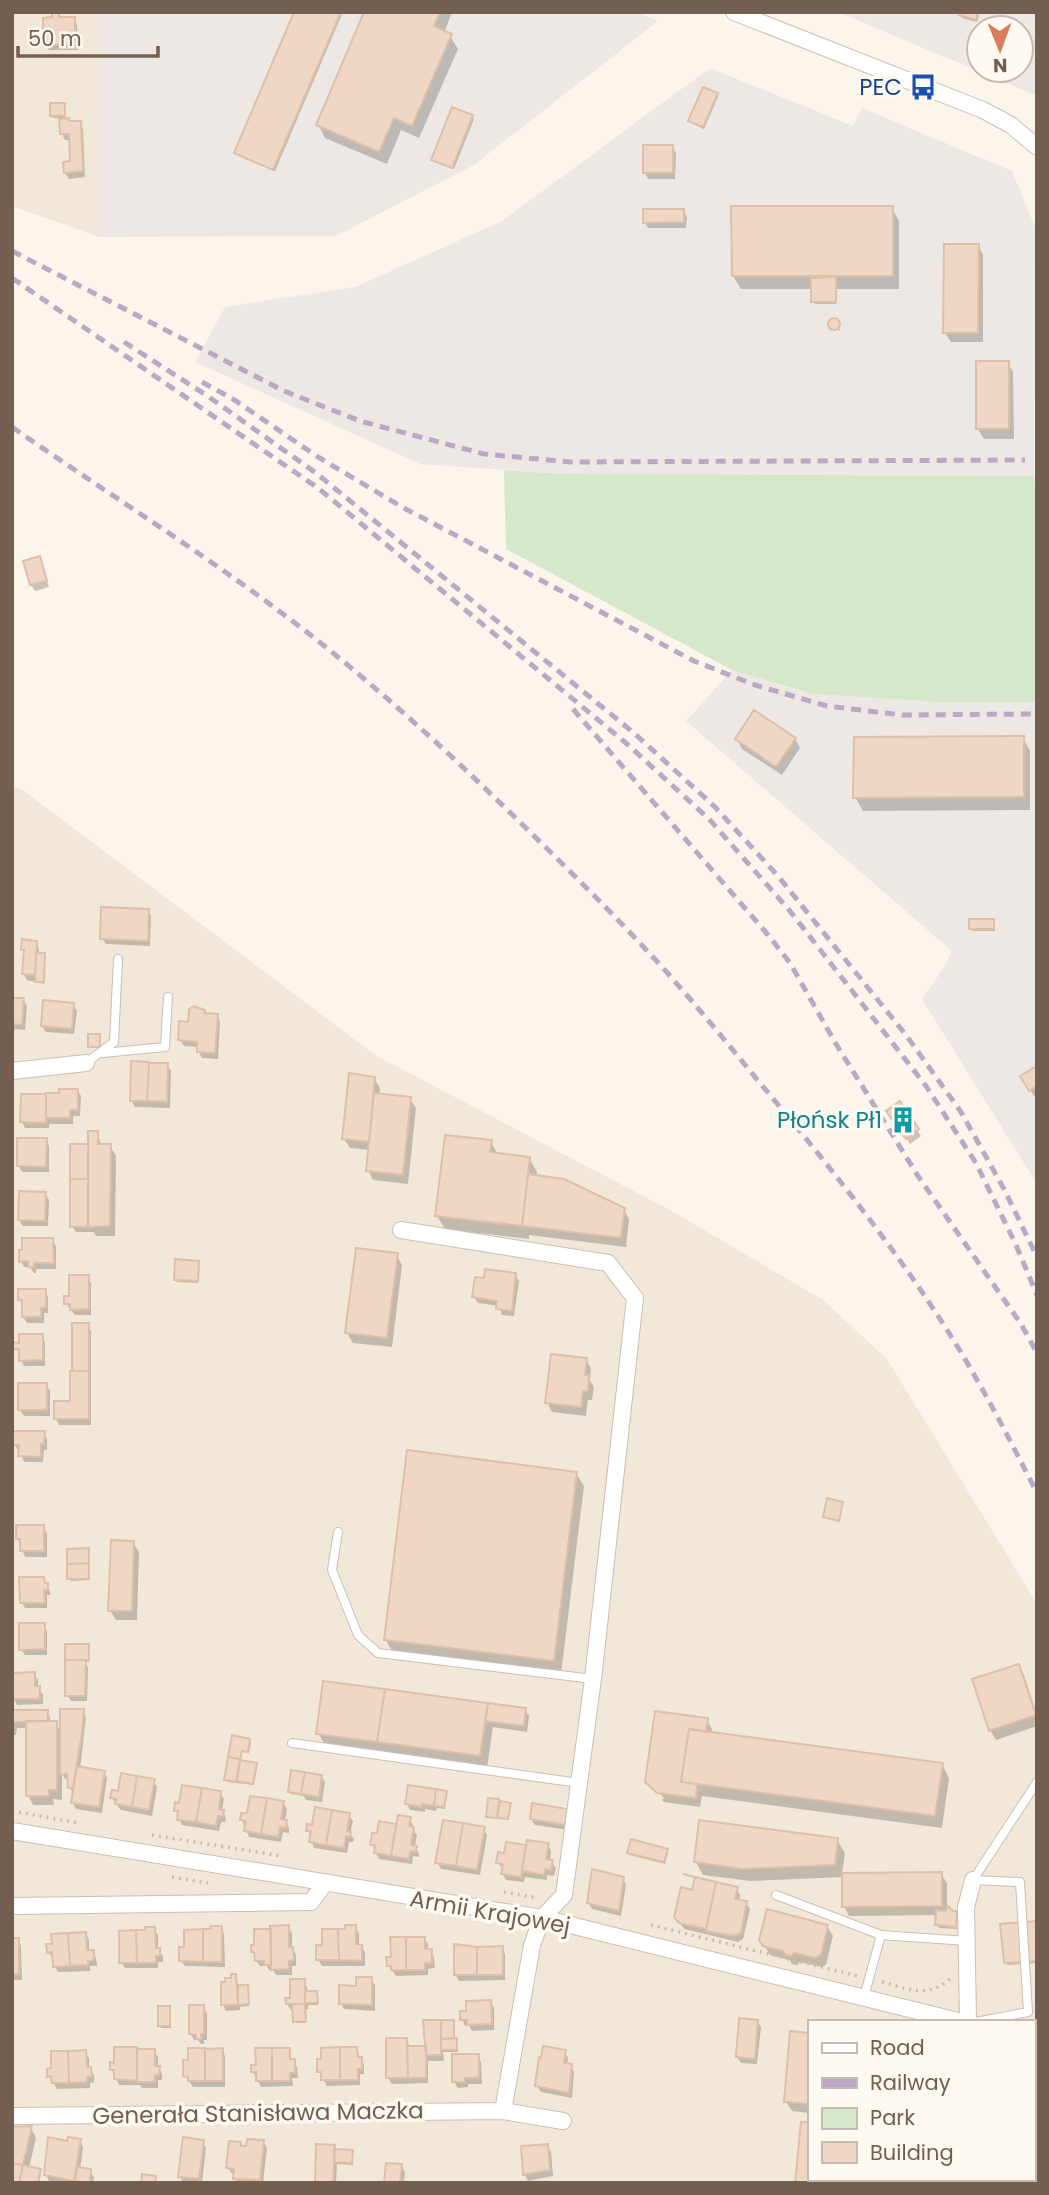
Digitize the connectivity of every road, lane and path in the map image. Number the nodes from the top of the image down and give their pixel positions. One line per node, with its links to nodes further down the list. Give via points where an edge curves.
1 (734, 12): 2 (street, via 983,110)
2 (1037, 147)
3 (118, 959): 5 (lane, via 114,1042)
4 (168, 997): 5 (lane, via 165,1047)
5 (102, 1053): 6 (lane)
6 (86, 1063): 7 (street)
7 (12, 1071)
8 (401, 1230): 10 (street, via 608,1263 635,1298)
9 (338, 1532): 10 (lane, via 332,1570 358,1635 378,1653)
10 (593, 1679): 13 (street)
11 (292, 1743): 13 (lane)
12 (1037, 1782): 15 (lane)
13 (579, 1783): 19 (street, via 564,1895)
14 (12, 1831): 16 (street, Armii Krajowej)
15 (973, 1880): 21 (street, via 966,1907); 25 (lane, via 1020,1882 1028,2012)
16 (325, 1883): 18 (street, via 311,1902); 19 (street, Armii Krajowej)
17 (776, 1895): 20 (lane)
18 (12, 1906)
19 (542, 1918): 22 (street, Armii Krajowej); 26 (street, via 532,1945)
20 (881, 1935): 21 (lane); 22 (lane)
21 (967, 1941): 24 (street)
22 (863, 1998): 23 (street, Armii Krajowej)
23 (954, 2020)
24 (968, 2020)
25 (986, 2020)
26 (503, 2110): 27 (street, Generała Stanisława Maczka); 28 (street, Generała Stanisława Maczka)
27 (12, 2116)
28 (563, 2121)

